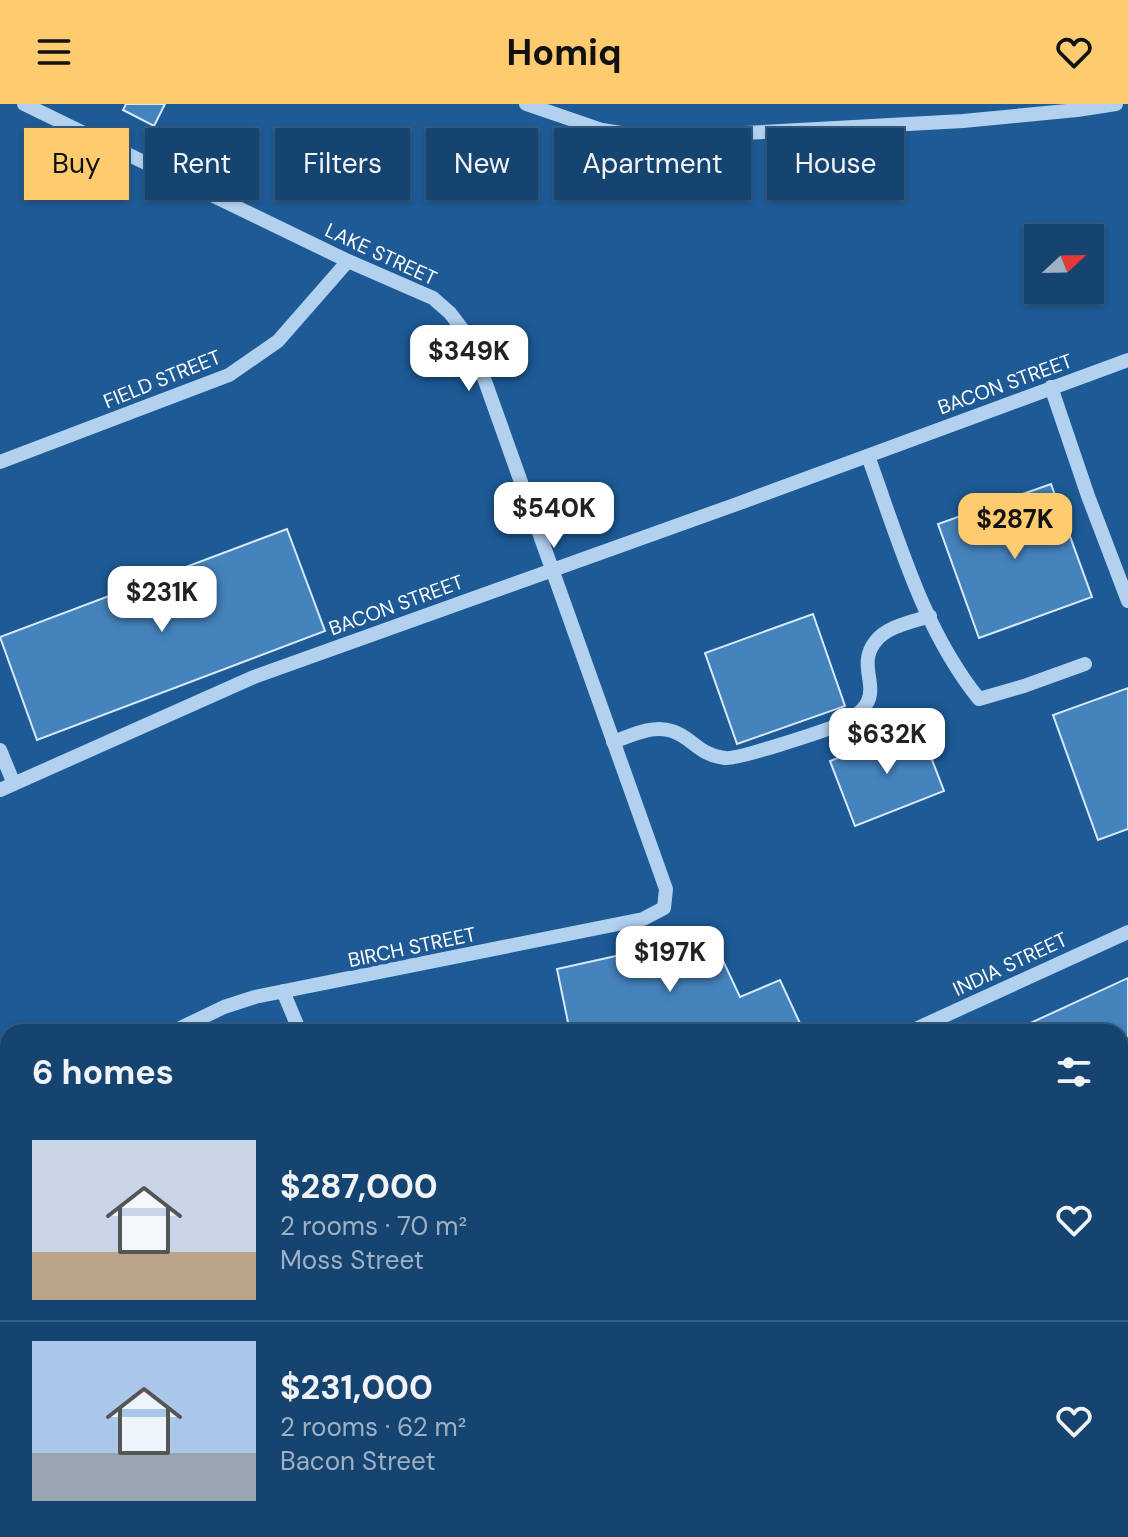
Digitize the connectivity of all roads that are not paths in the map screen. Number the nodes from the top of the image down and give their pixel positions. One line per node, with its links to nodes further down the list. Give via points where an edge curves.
1 (24, 104): 4 (street, LAKE STREET)
2 (526, 104): 3 (street, via 602,130 653,138 963,121)
3 (1116, 104)
4 (348, 261): 8 (street, FIELD STREET, via 278,341 229,375); 9 (street, LAKE STREET, via 433,298 466,334)
5 (1128, 360): 6 (street, BACON STREET)
6 (1051, 387): 7 (street, BACON STREET); 10 (street)
7 (868, 456): 9 (street, BACON STREET); 11 (street)
8 (0, 462)
9 (551, 571): 13 (street, LAKE STREET); 15 (street, BACON STREET, via 254,677)
10 (1128, 601)
11 (930, 616): 12 (street, via 957,672 979,699); 13 (street, via 888,630 875,642 869,658 869,703 836,725 730,759 709,756 672,731 652,730)
12 (1085, 664)
13 (613, 742): 16 (street, LAKE STREET, via 666,889)
14 (0, 750): 15 (street)
15 (7, 787)
16 (664, 908): 18 (street, BIRCH STREET, via 643,919)
17 (1128, 932): 21 (street, INDIA STREET)
18 (283, 991): 19 (street, BIRCH STREET, via 224,1007); 20 (street)
19 (189, 1024)
20 (297, 1024)
21 (927, 1024)

